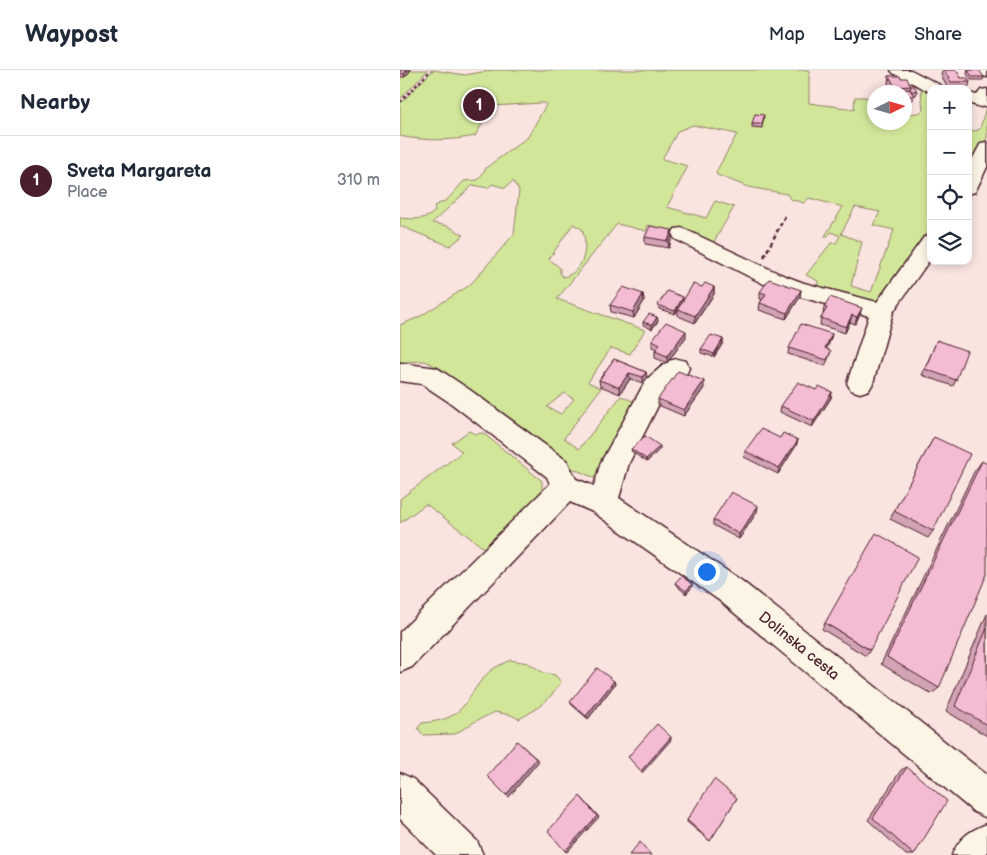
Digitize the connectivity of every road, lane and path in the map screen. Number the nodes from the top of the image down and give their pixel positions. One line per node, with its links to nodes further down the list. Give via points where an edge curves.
1 (431, 70): 8 (path)
2 (899, 70): 5 (street)
3 (977, 70): 4 (street)
4 (987, 72)
5 (928, 85)
6 (987, 94): 7 (street, via 980,102)
7 (972, 99)
8 (400, 102)
9 (987, 148): 10 (street)
10 (972, 180)
11 (784, 216): 14 (path)
12 (682, 234): 14 (street)
13 (927, 248): 15 (street)
14 (755, 270): 15 (street, via 798,289)
15 (882, 312): 18 (street)
16 (677, 368): 20 (street, via 655,387 615,462)
17 (400, 372): 19 (street, via 428,375 461,397 557,468)
18 (860, 383)
19 (566, 487): 20 (street, Dolinska cesta); 21 (street)
20 (603, 503): 23 (street, Dolinska cesta, via 731,591)
21 (400, 655)
22 (400, 792): 25 (street)
23 (987, 799)
24 (987, 843): 26 (street)
25 (463, 855)
26 (972, 855)

